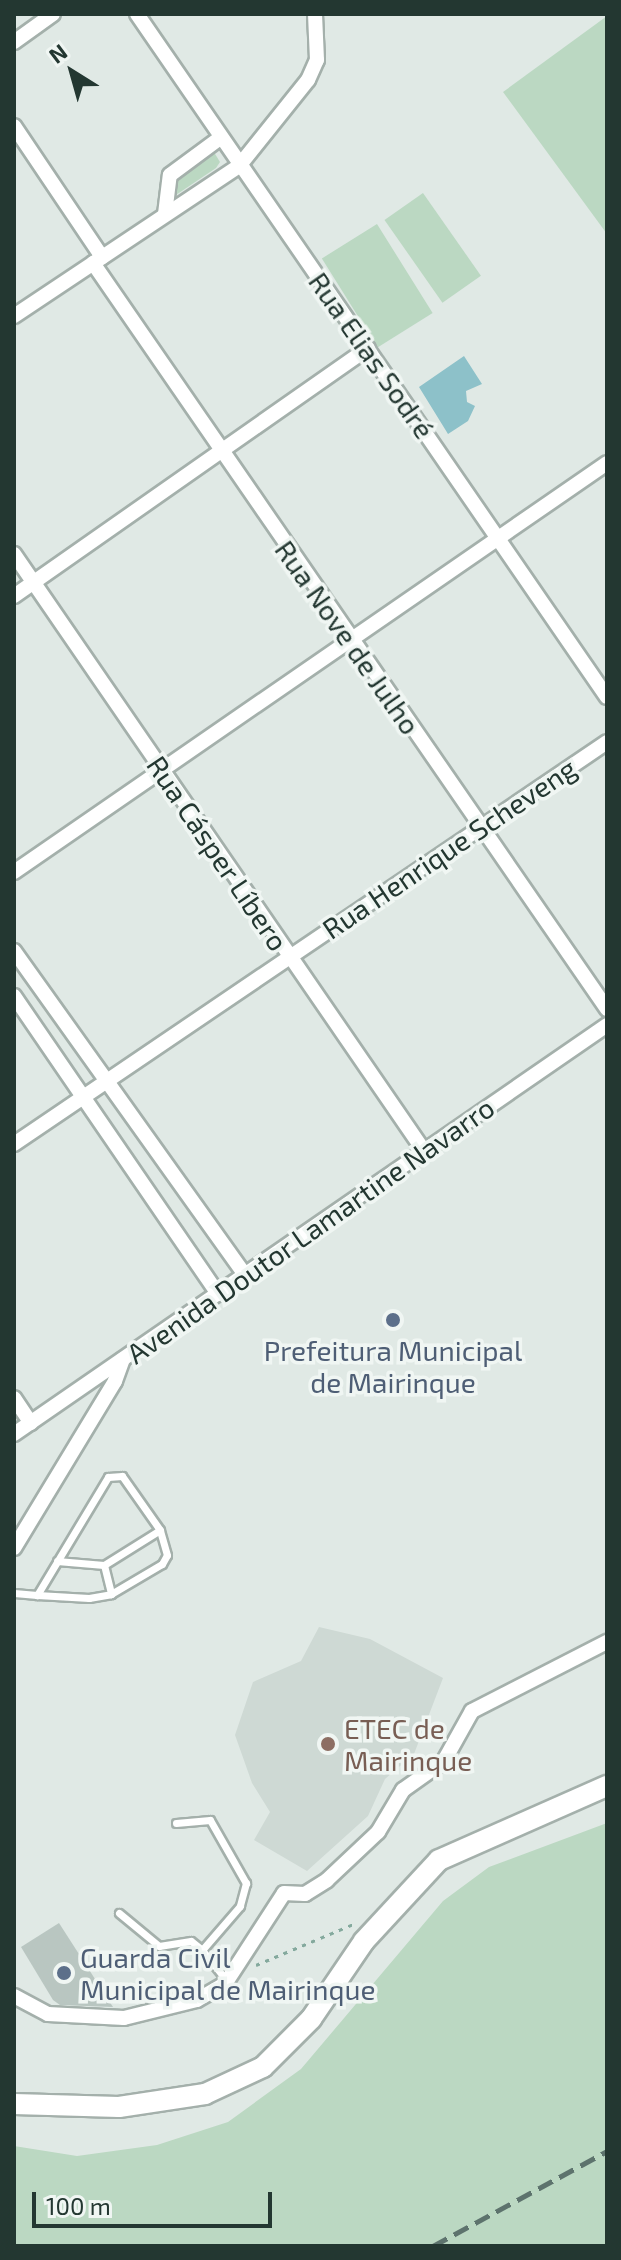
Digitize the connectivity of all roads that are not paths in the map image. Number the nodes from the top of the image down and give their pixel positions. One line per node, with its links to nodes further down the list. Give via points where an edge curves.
1 (53, 14): 4 (street)
2 (137, 14): 6 (street, Rua Elias Sodré)
3 (315, 14): 7 (street, via 317,60 308,80)
4 (14, 42)
5 (14, 126): 9 (street, Rua Nove de Julho)
6 (220, 138): 7 (street, Rua Elias Sodré); 8 (street, via 170,175)
7 (239, 166): 8 (street); 11 (street, Rua Elias Sodré)
8 (165, 214): 9 (street)
9 (98, 260): 10 (street); 12 (street, Rua Nove de Julho)
10 (16, 310)
11 (368, 348): 12 (street); 14 (street, Rua Elias Sodré)
12 (220, 453): 16 (street); 18 (street, Rua Nove de Julho)
13 (607, 463): 14 (street)
14 (497, 537): 18 (street); 19 (street, Rua Elias Sodré)
15 (14, 554): 16 (street, Rua Cásper Líbero)
16 (33, 582): 17 (street); 21 (street, Rua Cásper Líbero)
17 (14, 596)
18 (349, 638): 21 (street); 22 (street, Rua Nove de Julho)
19 (607, 697)
20 (607, 742): 22 (street, Rua Henrique Scheveng)
21 (161, 770): 23 (street); 25 (street, Rua Cásper Líbero)
22 (481, 827): 25 (street, Rua Henrique Scheveng); 27 (street, Rua Nove de Julho)
23 (14, 872)
24 (14, 951): 29 (street)
25 (289, 957): 29 (street, Rua Henrique Scheveng); 32 (street, Rua Cásper Líbero)
26 (14, 996): 30 (street)
27 (607, 1009)
28 (607, 1025): 32 (street, Avenida Doutor Lamartine Navarro)
29 (106, 1081): 30 (street, Rua Henrique Scheveng); 33 (street)
30 (83, 1097): 31 (street, Rua Henrique Scheveng); 34 (street)
31 (14, 1144)
32 (424, 1151): 33 (street, Avenida Doutor Lamartine Navarro)
33 (245, 1275): 34 (street, Avenida Doutor Lamartine Navarro)
34 (218, 1294): 35 (street, Avenida Doutor Lamartine Navarro)
35 (123, 1359): 37 (street, Avenida Doutor Lamartine Navarro); 40 (street, via 115,1381)
36 (14, 1398): 37 (street)
37 (31, 1423): 38 (street, Avenida Doutor Lamartine Navarro)
38 (14, 1434)
39 (160, 1530): 41 (lane, via 116,1474 108,1477); 42 (lane); 44 (lane, via 167,1555 162,1564)
40 (14, 1548)
41 (57, 1561): 42 (lane); 45 (lane)
42 (104, 1565): 44 (lane)
43 (14, 1593): 45 (lane)
44 (111, 1594): 45 (lane)
45 (37, 1595)
46 (607, 1642): 51 (street, via 472,1711 444,1761 403,1790 378,1832 327,1880 305,1894 284,1893)
47 (607, 1786): 53 (street, via 439,1860 364,1941 311,2019 263,2067 205,2094 119,2107)
48 (176, 1823): 50 (lane, via 210,1820 246,1883 240,1906)
49 (119, 1913): 50 (lane, via 159,1946 191,1941)
50 (202, 1950): 51 (lane)
51 (231, 1978): 52 (street, via 197,2000 124,2018 48,2014)
52 (14, 1996)
53 (14, 2104)

